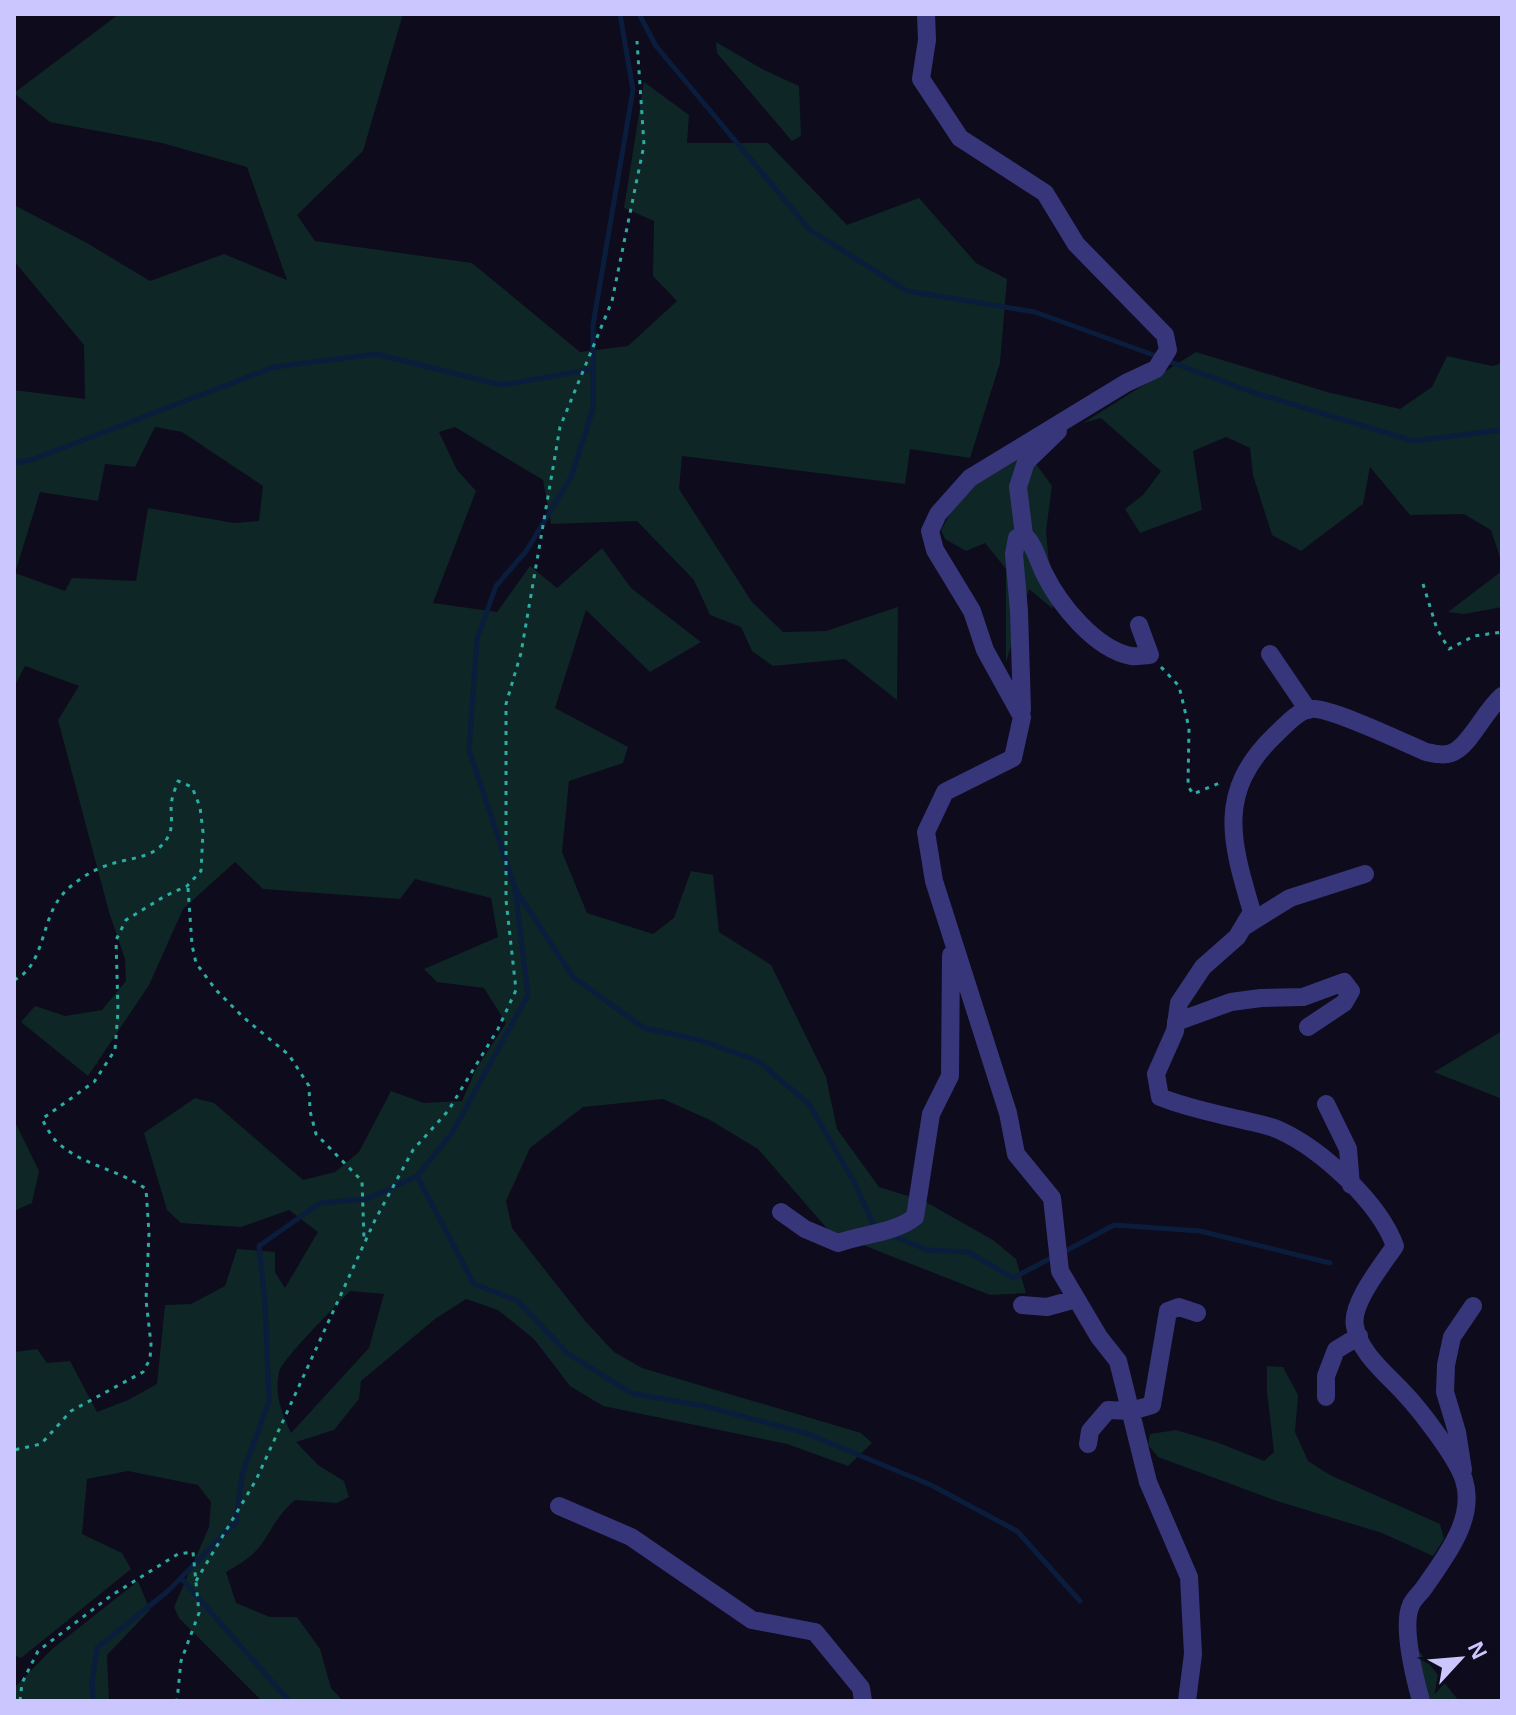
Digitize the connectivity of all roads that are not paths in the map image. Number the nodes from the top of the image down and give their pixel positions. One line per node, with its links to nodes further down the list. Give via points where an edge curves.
1 (926, 14): 2 (street, via 921,79 960,138 1045,193 1076,244 1165,335 1168,350 1156,369)
2 (1062, 421): 3 (street, via 1057,435 1026,462 1018,487); 8 (street, via 970,478 930,531)
3 (1024, 535): 4 (street, via 1044,575 1084,628 1132,657 1150,655); 8 (street, via 1017,538 1014,554)
4 (1139, 625)
5 (1270, 654): 7 (street)
6 (1502, 696): 7 (street, via 1456,751 1441,755 1335,714)
7 (1308, 710): 10 (street, via 1269,741 1235,793 1232,830 1252,912)
8 (1022, 717): 11 (street, via 1013,758 945,792 926,832)
9 (1365, 874): 10 (street, via 1290,898)
10 (1243, 927): 12 (street, via 1203,967 1179,1003)
11 (951, 936): 16 (street, via 950,1076 931,1114 915,1217 904,1226 838,1243); 17 (street, via 1008,1113 1016,1154 1052,1198 1060,1271)
12 (1176, 1022): 13 (street, via 1231,1002 1303,997 1344,982 1351,991 1344,1003); 15 (street, via 1156,1074 1160,1097 1278,1129 1319,1154)
13 (1308, 1027)
14 (1326, 1104): 15 (street, via 1348,1149)
15 (1351, 1185): 21 (street, via 1389,1229 1395,1246 1357,1309 1354,1325)
16 (781, 1212)
17 (1076, 1299): 18 (street, via 1047,1307); 23 (street, via 1118,1361)
18 (1022, 1305)
19 (1473, 1306): 25 (street, via 1452,1337 1446,1365 1445,1392)
20 (1197, 1313): 23 (street, via 1179,1307 1168,1311 1152,1405)
21 (1359, 1336): 22 (street, via 1336,1350 1326,1376); 25 (street)
22 (1326, 1397)
23 (1131, 1411): 24 (street, via 1108,1410 1090,1431); 28 (street, via 1148,1482 1189,1577 1193,1654)
24 (1088, 1444)
25 (1464, 1480): 29 (street, via 1465,1511 1454,1544 1410,1606 1408,1629)
26 (559, 1506): 27 (street, via 631,1537 752,1620 815,1632 861,1688)
27 (863, 1701)
28 (1187, 1701)
29 (1421, 1701)

